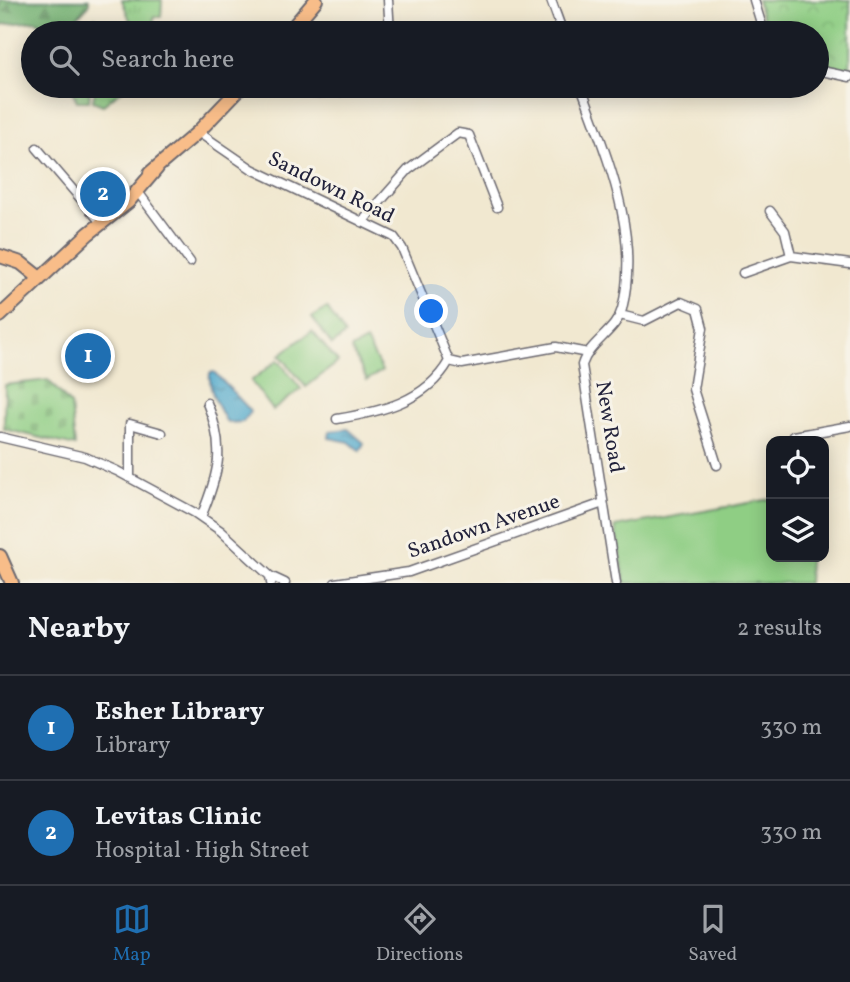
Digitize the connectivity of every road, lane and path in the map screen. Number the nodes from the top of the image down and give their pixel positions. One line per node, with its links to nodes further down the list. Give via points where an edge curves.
1 (316, 0): 5 (main road)
2 (388, 0): 6 (street)
3 (551, 0): 7 (street)
4 (754, 0): 8 (street)
5 (298, 21)
6 (389, 21)
7 (559, 21)
8 (760, 21)
9 (829, 72): 10 (street)
10 (850, 77)
11 (231, 98): 13 (main road)
12 (585, 98): 29 (street, via 624,219)
13 (198, 132): 15 (main road); 19 (street, Sandown Road, via 253,169)
14 (37, 148): 18 (street)
15 (136, 189): 18 (main road); 20 (main road); 23 (street)
16 (497, 207): 19 (street, via 464,132 415,164)
17 (771, 210): 22 (street, via 785,231)
18 (98, 219): 20 (main road)
19 (362, 222): 32 (street, Sandown Road, via 399,242)
20 (88, 234): 26 (main road)
21 (0, 256): 24 (main road)
22 (791, 256): 25 (street); 27 (street)
23 (190, 262)
24 (21, 264): 26 (main road); 28 (main road)
25 (850, 264)
26 (52, 267): 28 (main road)
27 (743, 273)
28 (37, 281): 30 (main road)
29 (620, 315): 31 (street, New Road); 41 (street, via 644,321 681,302 698,309 703,328 693,390)
30 (0, 316)
31 (588, 353): 32 (street, via 556,347 462,364); 43 (street, New Road, via 583,377)
32 (449, 361): 35 (street, via 441,374 395,408)
33 (207, 403): 44 (street, via 220,448 216,480)
34 (347, 407): 35 (street)
35 (349, 417): 36 (street)
36 (337, 419)
37 (850, 426): 39 (street)
38 (162, 433): 42 (street, via 130,421)
39 (794, 436)
40 (0, 437): 42 (street, via 85,457)
41 (712, 461)
42 (130, 478): 44 (street)
43 (603, 503): 49 (street, Sandown Avenue, via 410,572); 50 (street, New Road)
44 (201, 517): 46 (street)
45 (0, 555): 47 (main road)
46 (271, 579): 48 (street)
47 (12, 583)
48 (285, 583)
49 (335, 583)
50 (617, 583)

